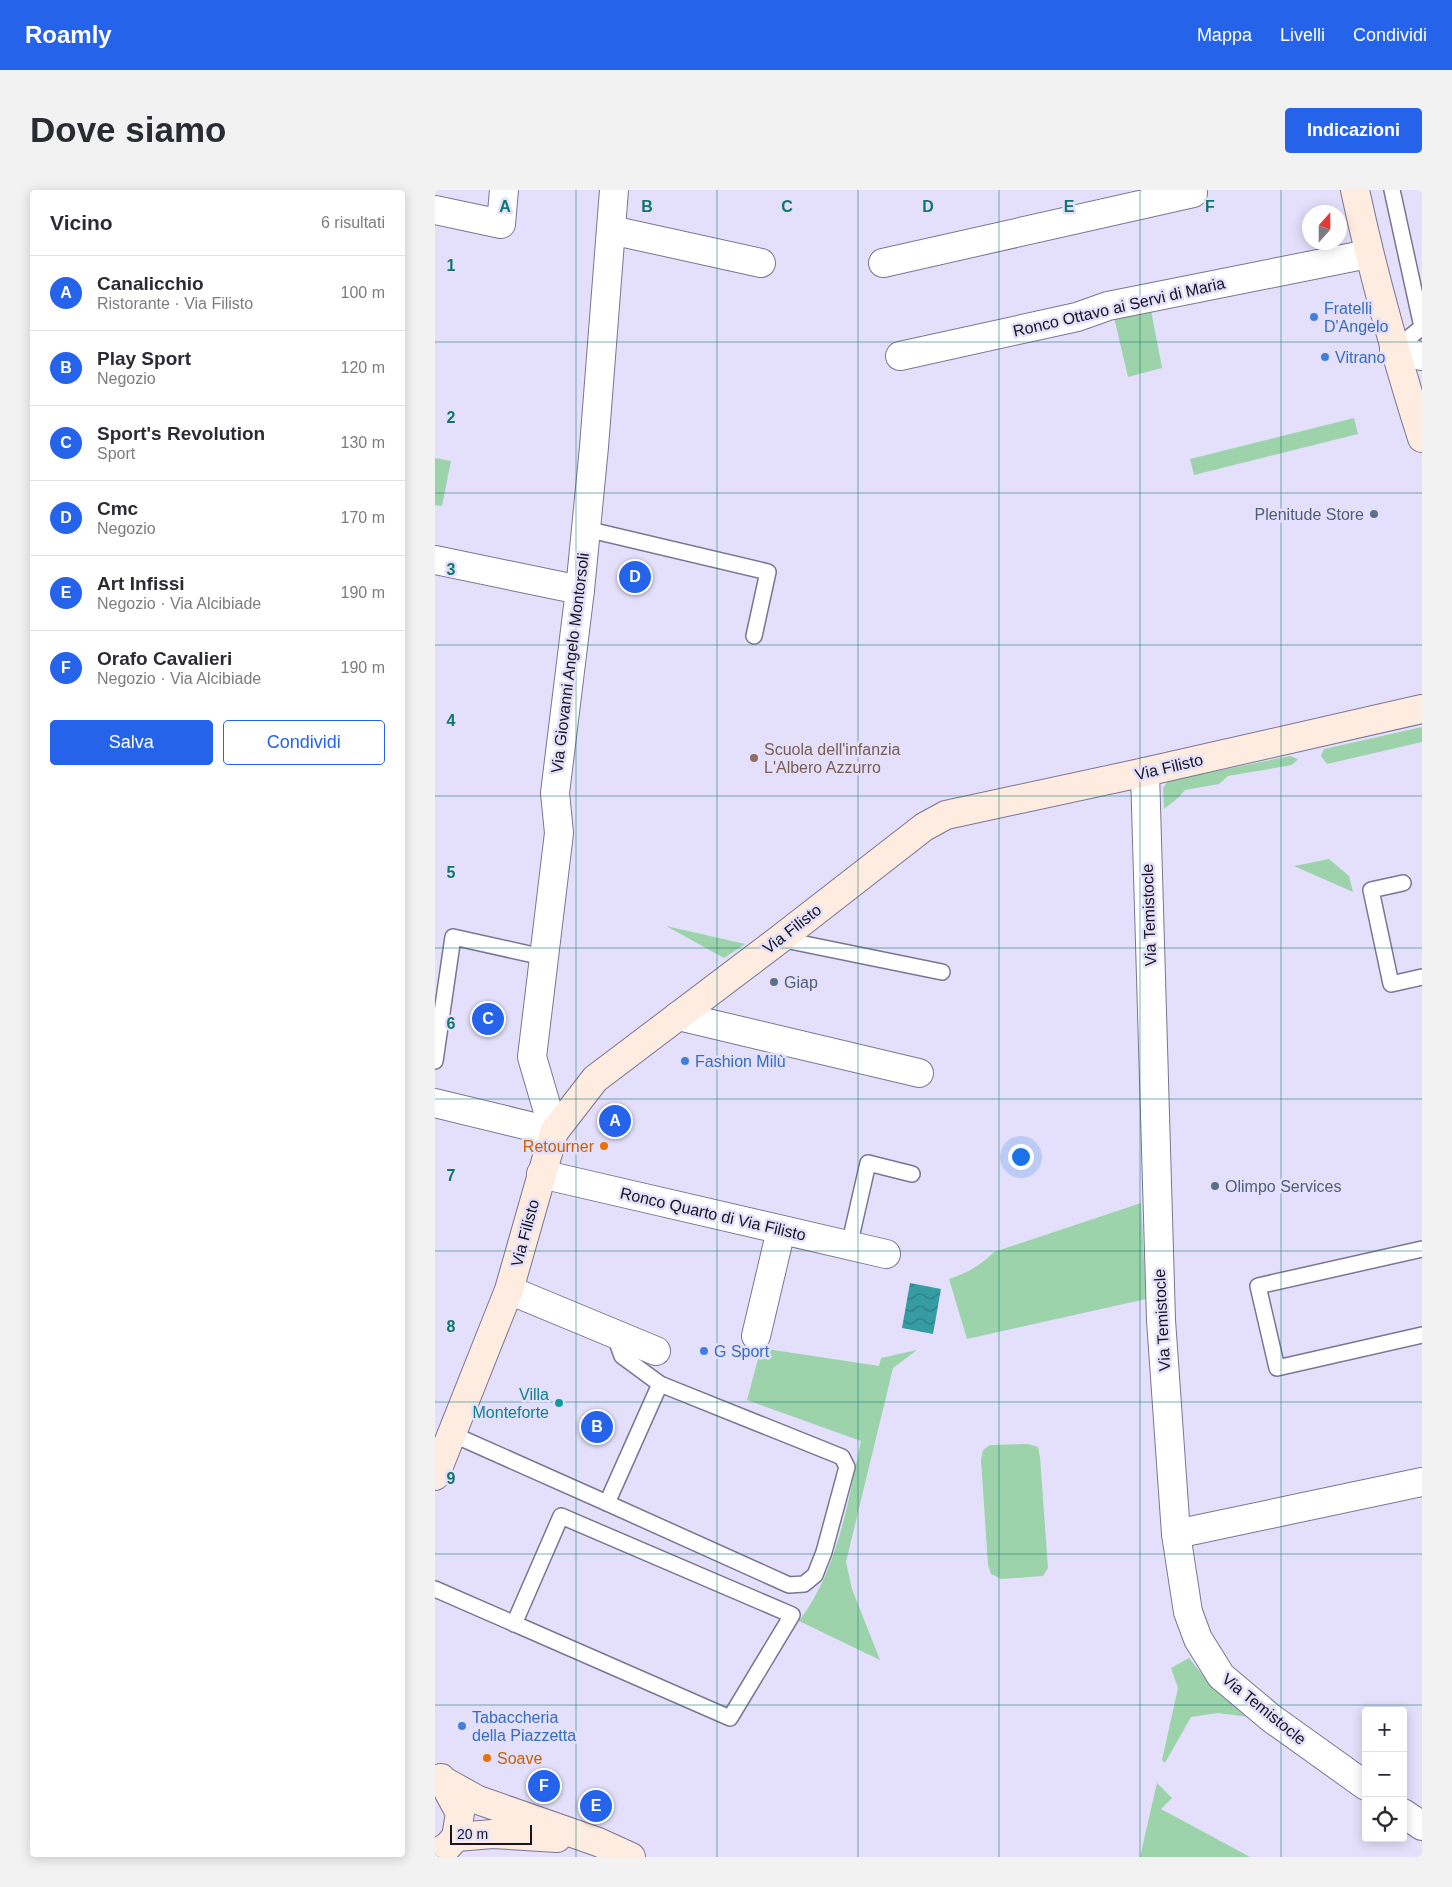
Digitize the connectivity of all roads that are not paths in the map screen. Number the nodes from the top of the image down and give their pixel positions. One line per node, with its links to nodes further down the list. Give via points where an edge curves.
1 (504, 190): 6 (street, via 501,224)
2 (614, 190): 7 (street, Via Giovanni Angelo Montorsoli)
3 (1192, 190): 10 (street, via 1193,193)
4 (1355, 190): 8 (street)
5 (1392, 190): 11 (lane, via 1422,327)
6 (435, 210)
7 (611, 230): 9 (street); 15 (street, Via Giovanni Angelo Montorsoli)
8 (1368, 254): 11 (street); 12 (street, Ronco Ottavo ai Servi di Maria, via 1109,306 1077,317)
9 (761, 263)
10 (883, 263)
11 (1394, 350): 13 (street); 14 (street)
12 (900, 356)
13 (1422, 356)
14 (1422, 438)
15 (586, 529): 17 (street, Via Giovanni Angelo Montorsoli); 18 (lane, via 768,572)
16 (435, 560): 17 (street)
17 (580, 590): 23 (street, Via Giovanni Angelo Montorsoli, via 555,793 559,833)
18 (754, 636)
19 (1422, 709): 20 (street, Via Filisto)
20 (1145, 772): 22 (street, Via Filisto, via 945,815 924,826); 47 (street, Via Temistocle, via 1161,1320)
21 (1403, 883): 25 (lane, via 1371,890 1391,984)
22 (780, 939): 24 (lane); 26 (street, Via Filisto)
23 (543, 957): 27 (lane, via 453,937); 30 (street, Via Giovanni Angelo Montorsoli, via 531,1057)
24 (942, 972)
25 (1422, 977)
26 (678, 1016): 28 (street); 30 (street, Via Filisto, via 595,1078)
27 (435, 1061)
28 (919, 1073)
29 (435, 1103): 30 (street)
30 (554, 1132): 31 (street, Via Filisto)
31 (541, 1174): 33 (street, Ronco Quarto di Via Filisto); 37 (street, Via Filisto)
32 (912, 1174): 34 (lane, via 868,1163)
33 (781, 1230): 34 (street, Ronco Quarto di Via Filisto); 40 (street)
34 (849, 1246): 36 (street, Ronco Quarto di Via Filisto)
35 (1422, 1249): 39 (lane, via 1258,1286 1277,1368)
36 (886, 1254)
37 (509, 1290): 38 (street); 43 (street, Via Filisto)
38 (614, 1334): 41 (street); 42 (lane, via 622,1356)
39 (1422, 1335)
40 (756, 1336)
41 (656, 1351)
42 (660, 1384): 46 (lane); 46 (lane, via 842,1457 847,1467 815,1575 804,1584 789,1585)
43 (452, 1434): 44 (street, Via Filisto); 46 (lane)
44 (435, 1476)
45 (1422, 1482): 47 (street)
46 (607, 1503)
47 (1176, 1534): 51 (street, Via Temistocle, via 1188,1612 1198,1639 1221,1676 1271,1718)
48 (435, 1589): 49 (lane)
49 (514, 1624): 49 (lane, via 730,1718 792,1615 561,1516)
50 (439, 1773): 54 (street, via 478,1800); 55 (street, via 460,1813)
51 (1362, 1783)
52 (1407, 1816): 53 (street)
53 (1422, 1826)
54 (598, 1842): 55 (street, via 493,1834); 56 (street)
55 (446, 1849)
56 (631, 1857)

